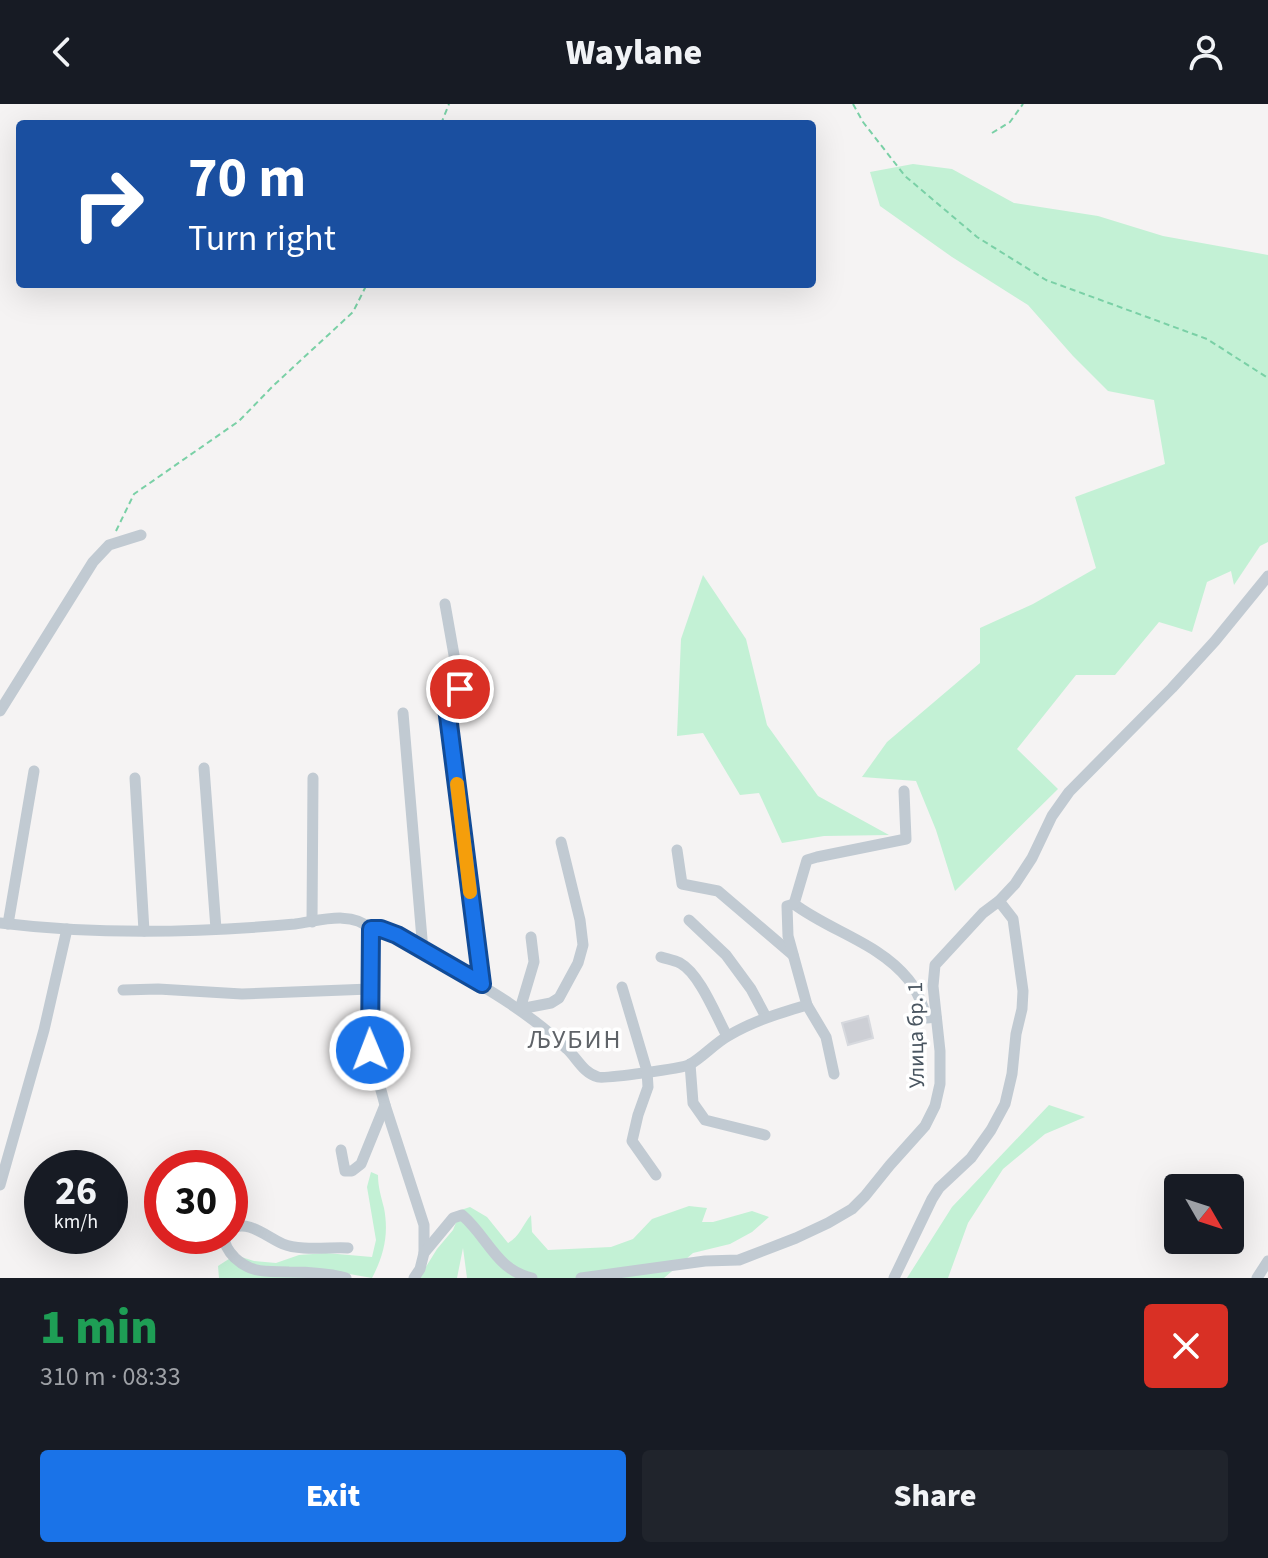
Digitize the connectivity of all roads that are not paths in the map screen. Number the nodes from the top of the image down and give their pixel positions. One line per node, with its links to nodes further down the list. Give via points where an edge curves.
1 (141, 535): 4 (street, via 109,545 93,562)
2 (1268, 576): 13 (street, Улица бр. 1, via 1172,688 1069,792 1032,858)
3 (445, 604): 26 (street, via 460,689 447,708)
4 (0, 711)
5 (403, 713): 23 (street)
6 (204, 768): 19 (street)
7 (34, 771): 17 (street)
8 (135, 778): 21 (street)
9 (313, 778): 16 (street)
10 (904, 791): 14 (street, via 906,839 807,860)
11 (561, 842): 31 (street, via 583,945 559,998)
12 (677, 850): 24 (street, via 682,884 718,891)
13 (999, 901): 33 (street, Улица бр. 1, via 935,965); 52 (street, via 1013,919 1023,991 1005,1104 971,1158 939,1188)
14 (794, 904): 24 (street, via 787,906 786,917); 33 (street, via 893,965 908,979 927,1018)
15 (689, 920): 32 (street, via 726,955)
16 (312, 922): 19 (street); 20 (street, via 357,919)
17 (4, 923): 18 (street)
18 (67, 929): 21 (street); 42 (street)
19 (216, 929): 21 (street)
20 (371, 929): 23 (street, via 397,935); 28 (street)
21 (144, 931)
22 (531, 937): 31 (street, via 534,962)
23 (423, 951): 26 (street)
24 (794, 955): 30 (street)
25 (661, 957): 34 (street, via 690,971)
26 (482, 984): 31 (street)
27 (622, 987): 36 (street)
28 (370, 989): 29 (street, via 242,994); 38 (street, via 370,1050)
29 (123, 990)
30 (807, 1005): 32 (street); 37 (street, via 826,1037)
31 (520, 1009): 36 (street, via 597,1077)
32 (766, 1017): 34 (street)
33 (936, 1017): 51 (street, Улица бр. 1, via 940,1084 935,1106 925,1126 852,1209 739,1260)
34 (727, 1036): 35 (street)
35 (690, 1064): 36 (street); 39 (street, via 693,1103 705,1120)
36 (647, 1071): 41 (street, via 648,1087 632,1141)
37 (834, 1074)
38 (385, 1105): 40 (street, via 361,1164 345,1171); 45 (street, via 424,1225)
39 (765, 1135)
40 (341, 1150)
41 (656, 1175)
42 (0, 1185)
43 (248, 1226): 44 (street, via 286,1245)
44 (348, 1248)
45 (424, 1253): 49 (street); 50 (street, via 453,1218 462,1215 504,1265 516,1275)
46 (231, 1254): 48 (street, via 244,1266 266,1273)
47 (1268, 1261): 53 (street)
48 (346, 1278)
49 (414, 1278)
50 (532, 1278)
51 (581, 1278)
52 (894, 1278)
53 (1257, 1278)

